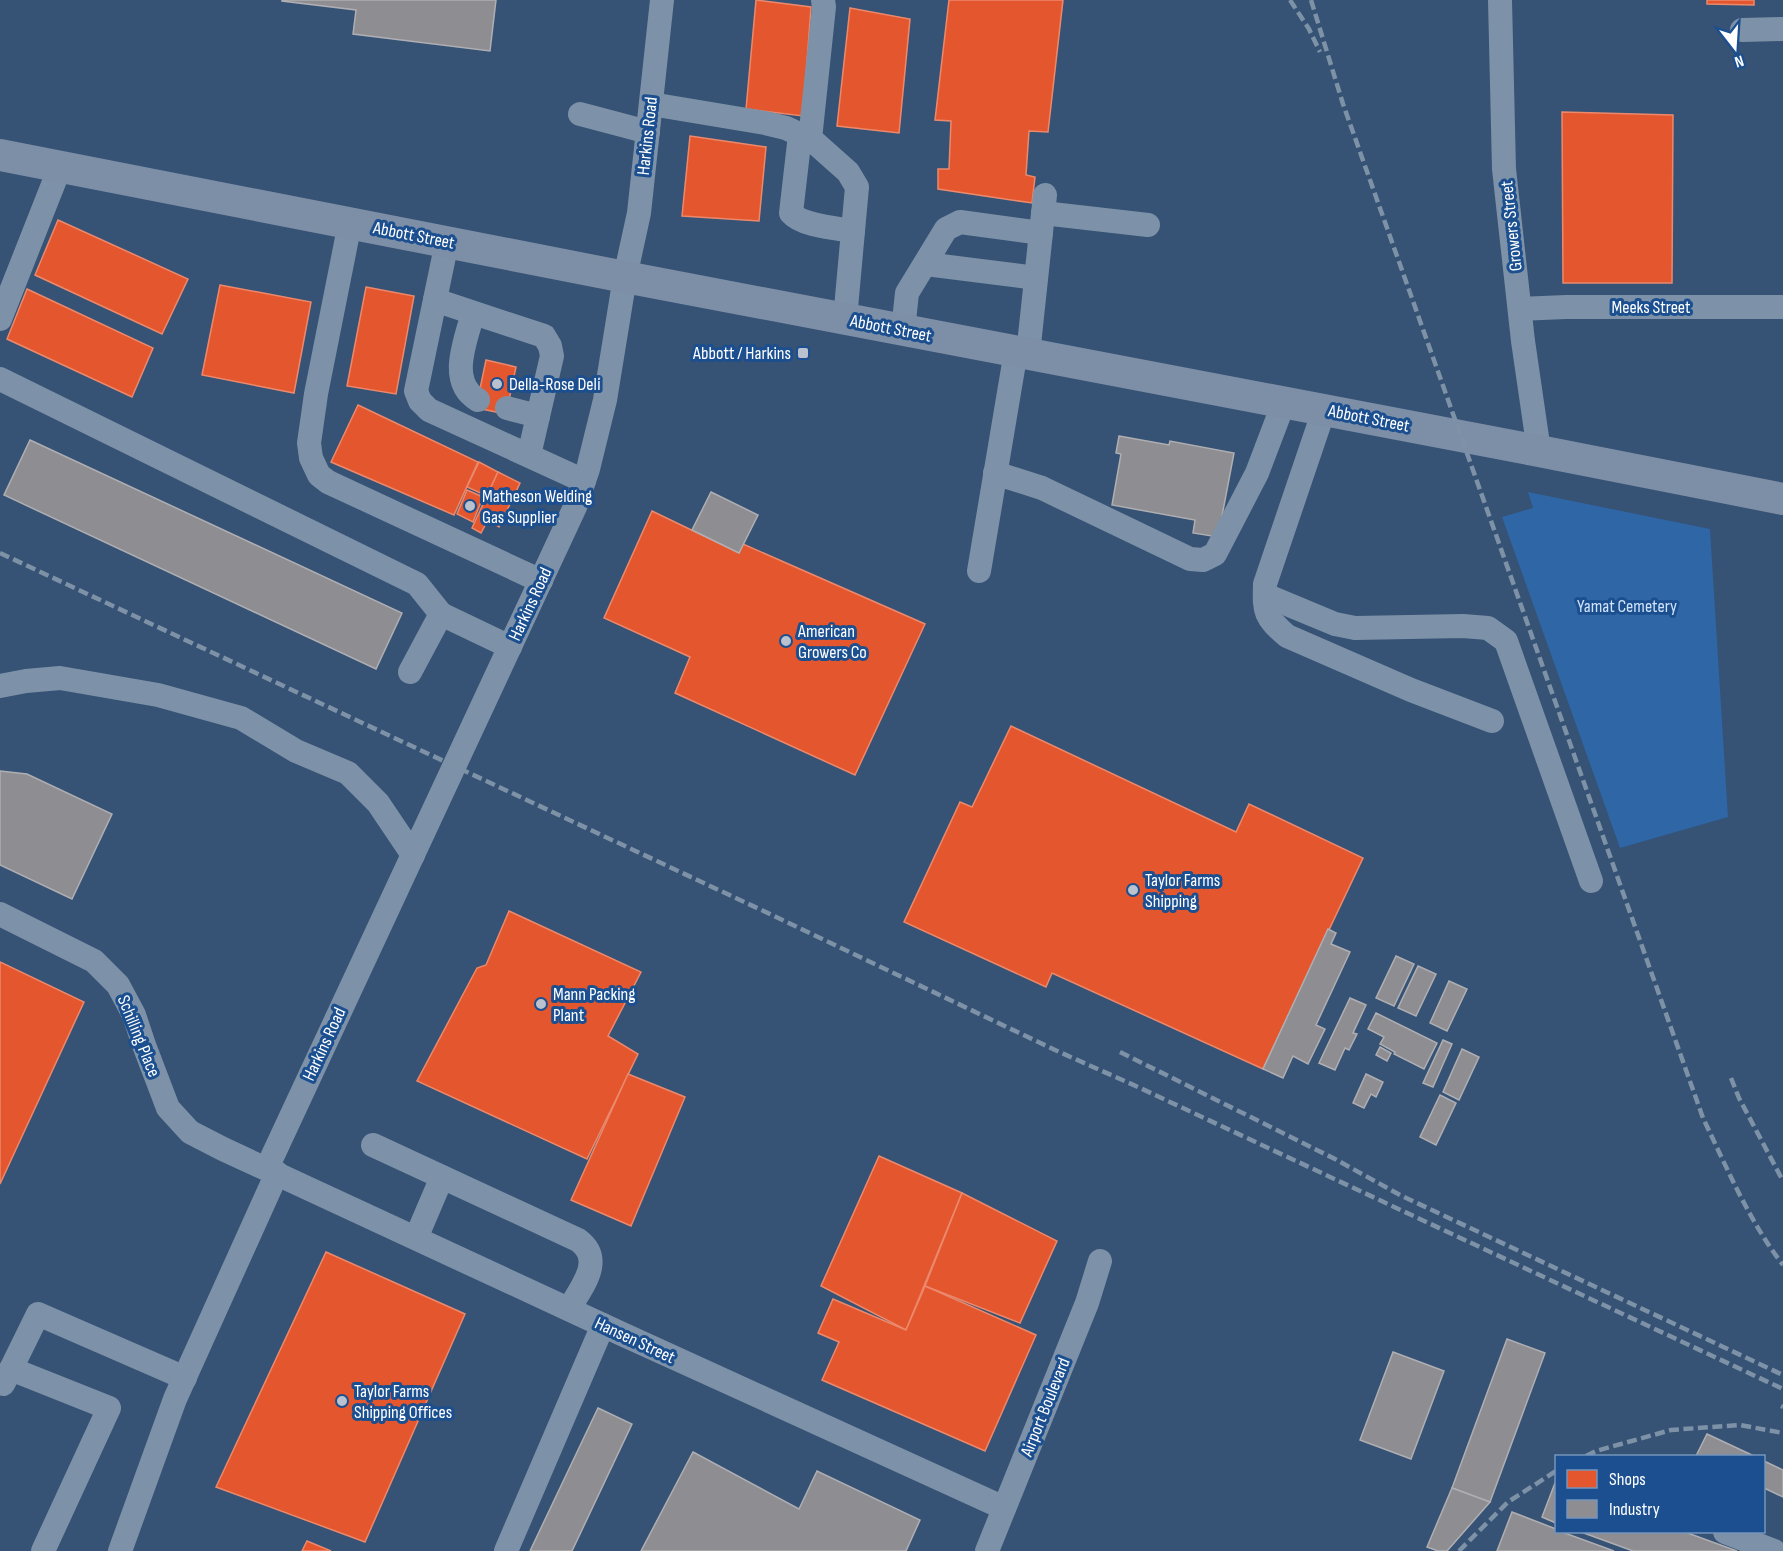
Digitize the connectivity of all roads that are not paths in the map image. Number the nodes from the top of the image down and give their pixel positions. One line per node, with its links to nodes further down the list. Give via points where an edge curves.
1 (662, 0): 6 (street, Harkins Road)
2 (822, 0): 9 (street)
3 (1500, 0): 22 (street, Growers Street, via 1504,169)
4 (1783, 29): 5 (street)
5 (1742, 30)
6 (651, 104): 8 (street, Harkins Road); 9 (street, via 765,123)
7 (580, 114): 8 (street)
8 (648, 132): 18 (street, Harkins Road, via 639,213)
9 (805, 137): 15 (street, via 848,172 857,188); 15 (street, via 790,213 816,225)
10 (0, 155): 11 (main road, Abbott Street)
11 (60, 166): 13 (main road, Abbott Street); 24 (street)
12 (1043, 214): 14 (street); 17 (street, via 960,222 946,229); 19 (street)
13 (350, 223): 16 (main road, Abbott Street); 40 (street, via 309,443 319,475)
14 (1148, 225)
15 (853, 231): 25 (street)
16 (447, 242): 18 (main road, Abbott Street); 20 (street)
17 (926, 264): 19 (street); 26 (street, via 907,293)
18 (625, 277): 25 (main road, Abbott Street); 37 (street, Harkins Road, via 605,400)
19 (1036, 278): 27 (street)
20 (435, 300): 23 (street); 35 (street, via 416,390 420,401 429,410)
21 (1783, 308): 22 (street, Meeks Street)
22 (1520, 309): 34 (street, Growers Street)
23 (473, 313): 29 (street, via 460,376 469,395); 33 (street, via 544,336 552,356)
24 (0, 319)
25 (845, 319): 26 (main road, Abbott Street)
26 (903, 330): 27 (main road, Abbott Street)
27 (1022, 352): 30 (main road, Abbott Street); 36 (street)
28 (0, 379): 42 (street, via 417,584)
29 (478, 400)
30 (1284, 402): 32 (main road, Abbott Street); 36 (street, via 1257,473 1215,554 1203,560 1190,559 1042,488)
31 (507, 408): 33 (street)
32 (1324, 410): 34 (main road, Abbott Street); 41 (street, via 1265,584)
33 (538, 416): 35 (street)
34 (1539, 451): 38 (main road, Abbott Street)
35 (529, 455): 37 (street)
36 (995, 473): 39 (street)
37 (584, 481): 40 (street, Harkins Road)
38 (1783, 499)
39 (979, 571)
40 (541, 581): 43 (street, Harkins Road)
41 (1265, 595): 46 (street, via 1270,621 1287,636); 48 (street, via 1335,624 1355,628 1488,628 1506,641)
42 (441, 614): 43 (street); 44 (street)
43 (510, 647): 47 (street, Harkins Road)
44 (410, 672)
45 (0, 686): 47 (street, via 60,678 158,695 241,718 296,751 348,773 378,803)
46 (1492, 721)
47 (413, 855): 51 (street, Harkins Road)
48 (1591, 881)
49 (0, 914): 51 (street, Schilling Place, via 94,961 118,985 134,1015 168,1107 190,1132)
50 (373, 1145): 52 (street)
51 (272, 1170): 53 (street, Hansen Street); 58 (street, Harkins Road)
52 (442, 1177): 53 (street); 55 (street, via 587,1247 592,1258 589,1270)
53 (416, 1238): 55 (street, Hansen Street)
54 (1100, 1261): 59 (street, Airport Boulevard, via 1087,1303)
55 (569, 1309): 56 (street, Hansen Street)
56 (603, 1325): 59 (street, Hansen Street); 63 (street)
57 (5, 1376): 58 (street, via 38,1314); 61 (street, via 109,1408)
58 (185, 1378): 62 (street, Harkins Road)
59 (1004, 1508): 64 (street, Airport Boulevard)
60 (1728, 1533): 65 (street)
61 (43, 1551)
62 (120, 1551)
63 (506, 1551)
64 (987, 1551)
65 (1774, 1551)

